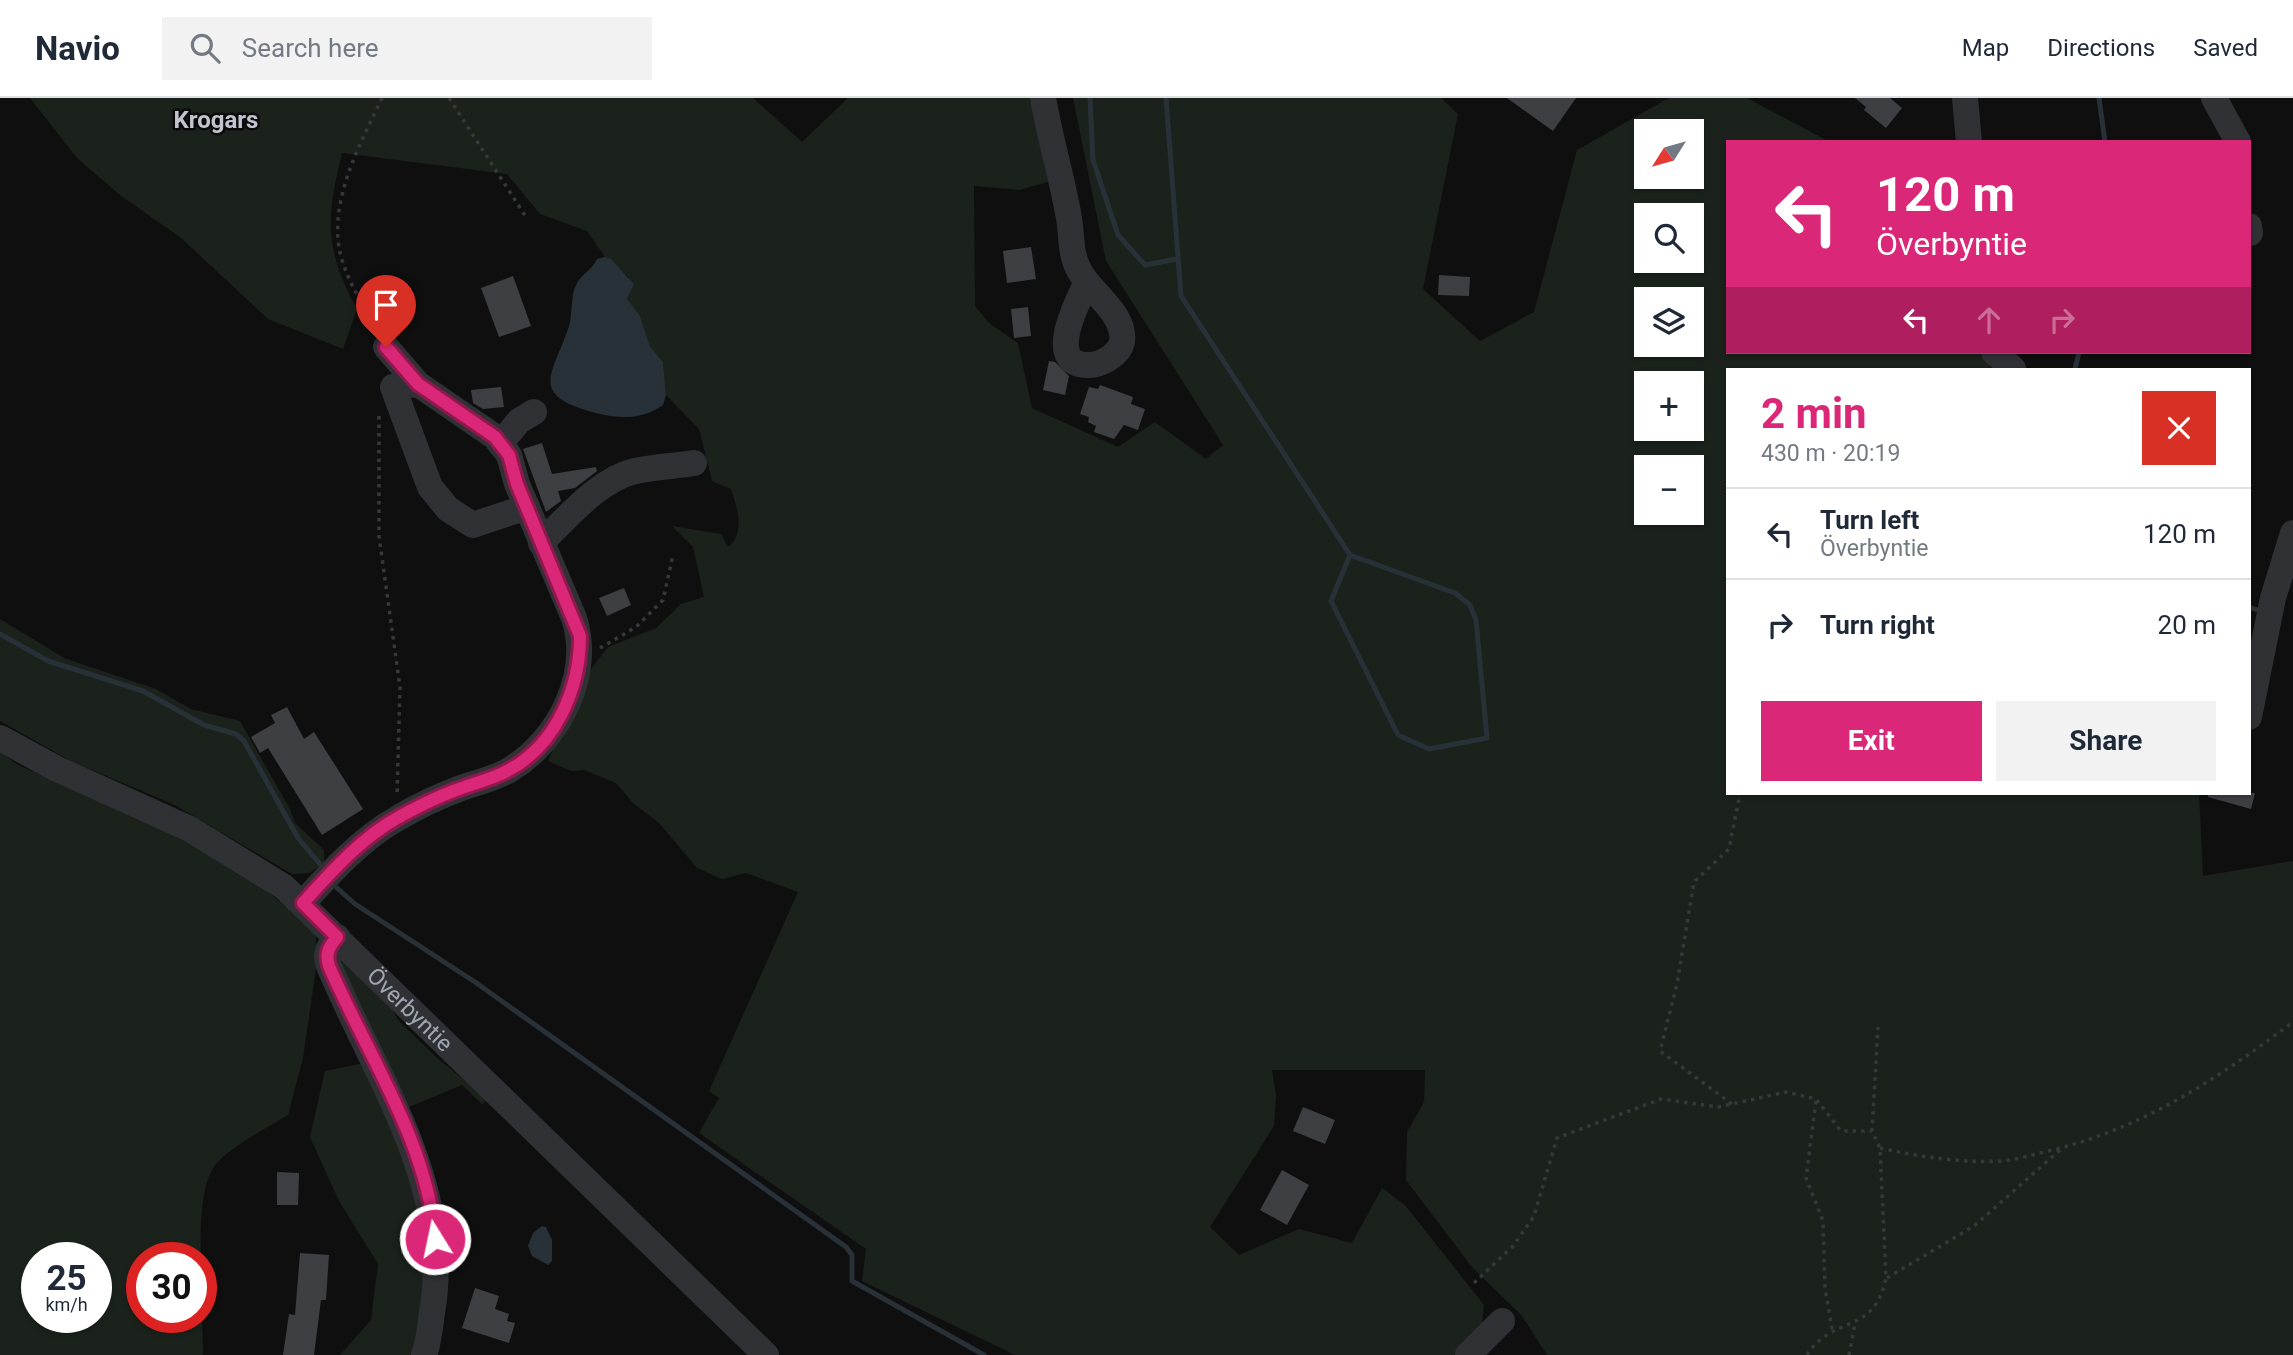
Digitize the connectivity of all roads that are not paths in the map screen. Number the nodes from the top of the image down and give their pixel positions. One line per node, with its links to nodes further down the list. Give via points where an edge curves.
1 (1043, 98): 6 (street, via 1074,260)
2 (1965, 98): 4 (street)
3 (2214, 98): 5 (street)
4 (1969, 140)
5 (2237, 140)
6 (1087, 282)
7 (386, 347): 10 (street)
8 (1996, 354): 9 (street)
9 (2012, 368)
10 (397, 392): 12 (street, via 473,421); 14 (street, via 430,487 447,509 473,525)
11 (534, 412): 12 (street, via 519,421)
12 (500, 444): 14 (street, via 509,455)
13 (694, 463): 16 (street, via 633,471 583,503)
14 (527, 507): 16 (street)
15 (2293, 533): 17 (street, via 2276,587)
16 (541, 543): 19 (street, via 580,636 580,660 555,726 526,759 396,818 357,848)
17 (2251, 707)
18 (0, 738): 19 (street, Överbyntie, via 190,829 262,871)
19 (303, 903): 20 (street, Överbyntie)
20 (337, 937): 22 (street, via 328,948 329,966 411,1143 434,1224 437,1284); 23 (street, Överbyntie)
21 (1502, 1321): 24 (street)
22 (424, 1355)
23 (766, 1355)
24 (1468, 1355)

